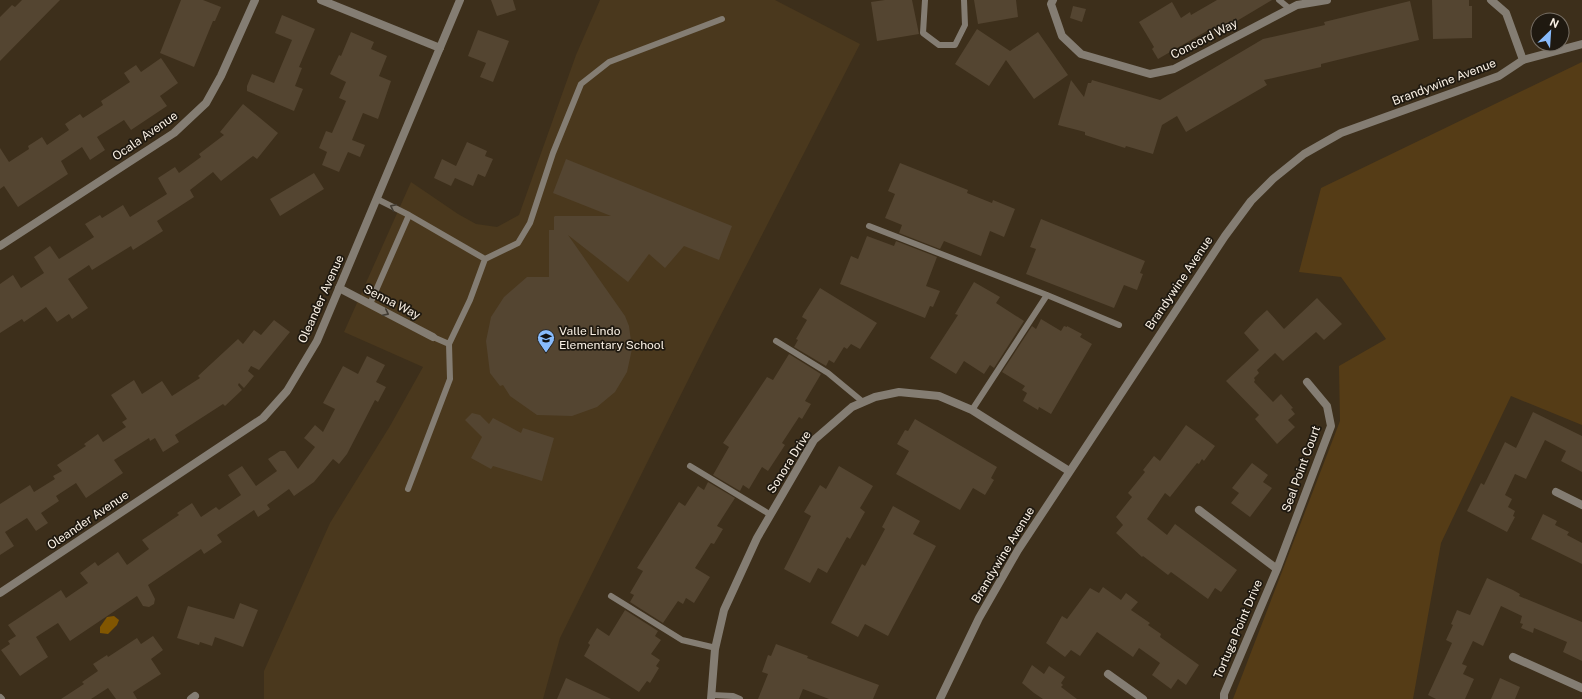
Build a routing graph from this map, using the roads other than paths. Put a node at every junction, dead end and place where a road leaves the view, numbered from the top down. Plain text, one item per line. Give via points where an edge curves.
1 (255, 0) edge
2 (321, 0) edge
3 (460, 0) edge
4 (924, 0) edge
5 (964, 0) edge
6 (1053, 0) edge
7 (1279, 0) edge
8 (1327, 0) edge
9 (1494, 1) edge
10 (1294, 5) edge
11 (722, 19) dead end
12 (1582, 44) edge
13 (440, 48) junction
14 (1523, 60) junction
15 (377, 199) junction
16 (409, 215) junction
17 (869, 226) dead end
18 (0, 246) edge
19 (485, 259) junction
20 (339, 288) junction
21 (1047, 295) junction
22 (370, 304) junction
23 (1119, 325) dead end
24 (433, 337) joint
25 (776, 341) dead end
26 (449, 344) junction
27 (1307, 382) dead end
28 (863, 402) junction
29 (972, 410) junction
30 (690, 466) dead end
31 (1069, 471) junction
32 (408, 489) dead end
33 (1556, 492) dead end
34 (1582, 505) edge
35 (1199, 510) dead end
36 (771, 515) junction
37 (1277, 569) junction
38 (0, 593) edge
39 (611, 596) dead end
40 (716, 648) junction
41 (1513, 657) dead end
42 (1108, 674) dead end
43 (1582, 688) edge
44 (711, 697) edge
45 (740, 699) edge
46 (940, 699) edge
47 (1143, 699) edge
48 (1224, 699) edge

1 - 18 street, Ocala Avenue via 206,103 174,133
2 - 13 street
3 - 13 street, Oleander Avenue
4 - 5 lane via 923,33 938,45 955,44 965,25
6 - 10 street, Concord Way via 1051,4 1062,36 1082,54 1150,74 1174,69
7 - 10 lane
8 - 10 street, Concord Way
9 - 14 street via 1506,13
11 - 19 lane via 609,62 581,84 553,153 530,224 518,243
12 - 14 street, Brandywine Avenue
13 - 15 street, Oleander Avenue
14 - 31 street, Brandywine Avenue via 1499,76 1341,133 1304,154 1273,179 1251,201 1225,236
16 -> 15 lane
15 - 20 street, Oleander Avenue
16 - 19 lane
16 - 22 lane
17 - 21 lane
19 - 26 lane via 470,300
20 - 22 street, Senna Way
20 - 38 street, Oleander Avenue via 317,341 287,391 263,418
21 - 23 lane
21 - 29 lane
22 -> 24 street, Senna Way
24 - 26 lane
25 - 28 lane via 823,370
26 - 32 lane via 450,379
27 - 37 street, Seal Point Court via 1327,406 1331,426
28 - 29 street, Sonora Drive via 899,392 939,396
28 - 36 street, Sonora Drive via 852,407 814,440
29 - 31 street, Sonora Drive
30 - 36 lane
31 - 46 street, Brandywine Avenue via 1018,550 983,611
33 - 34 street
35 - 37 street
36 - 40 street, Sonora Drive via 757,538 724,610
37 - 48 street, Tortuga Point Drive
39 - 40 lane via 682,640
40 - 44 street, Sonora Drive
41 - 43 street
42 - 47 street
44 - 45 lane via 733,696

